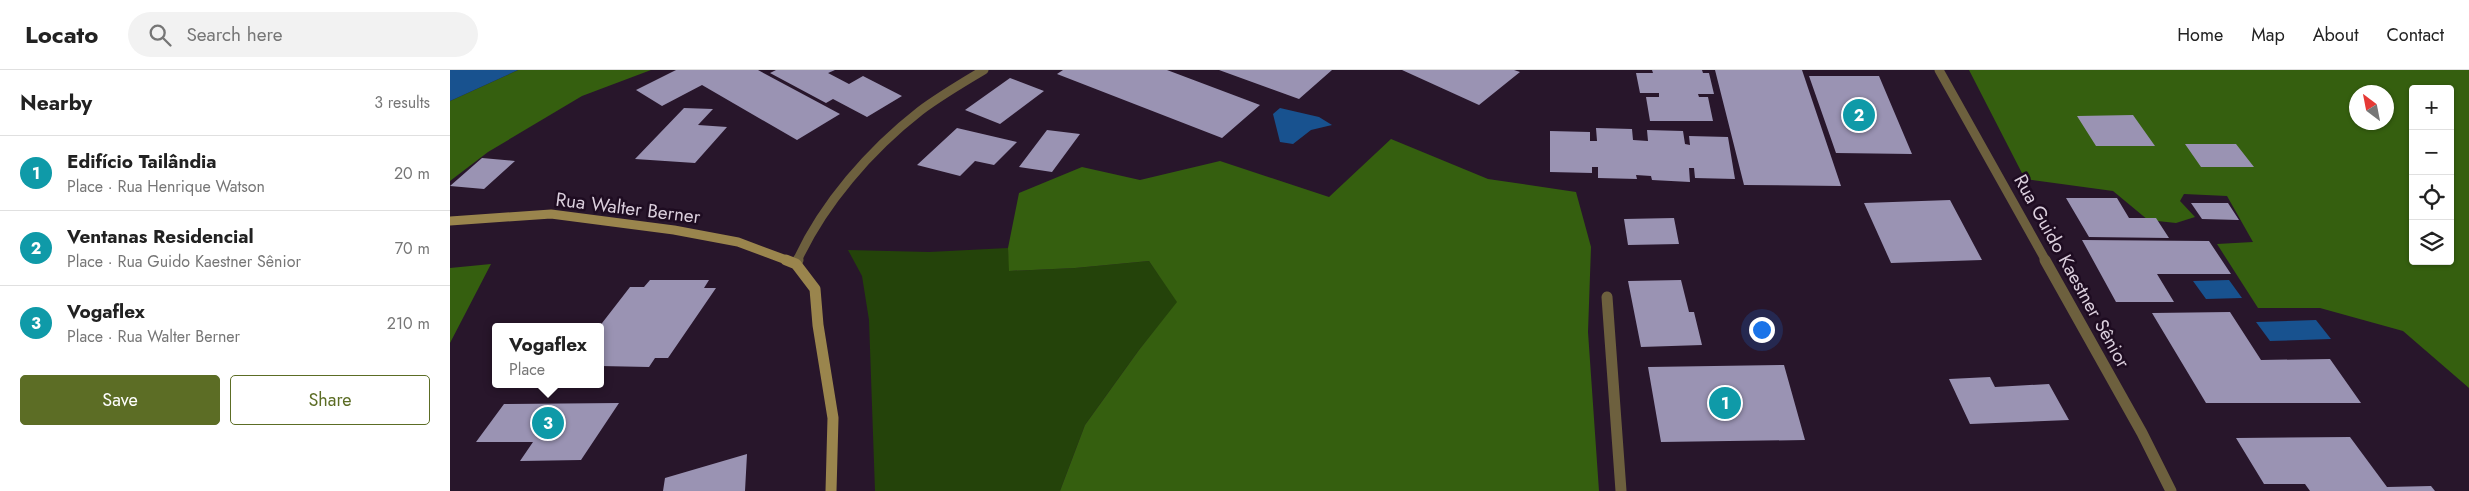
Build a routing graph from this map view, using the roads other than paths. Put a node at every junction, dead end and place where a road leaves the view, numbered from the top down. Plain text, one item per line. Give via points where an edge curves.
1 (984, 70) edge
2 (1939, 70) edge
3 (450, 221) edge
4 (796, 264) junction
5 (1607, 297) dead end
6 (831, 491) edge
7 (1621, 491) edge
8 (2171, 491) edge

1 - 4 street via 953,88 902,126 830,208
2 - 8 street, Rua Guido Kaestner Sênior via 2142,433
3 - 4 street, Rua Walter Berner via 551,214 738,242
4 - 6 street via 815,289 833,418
5 - 7 street

